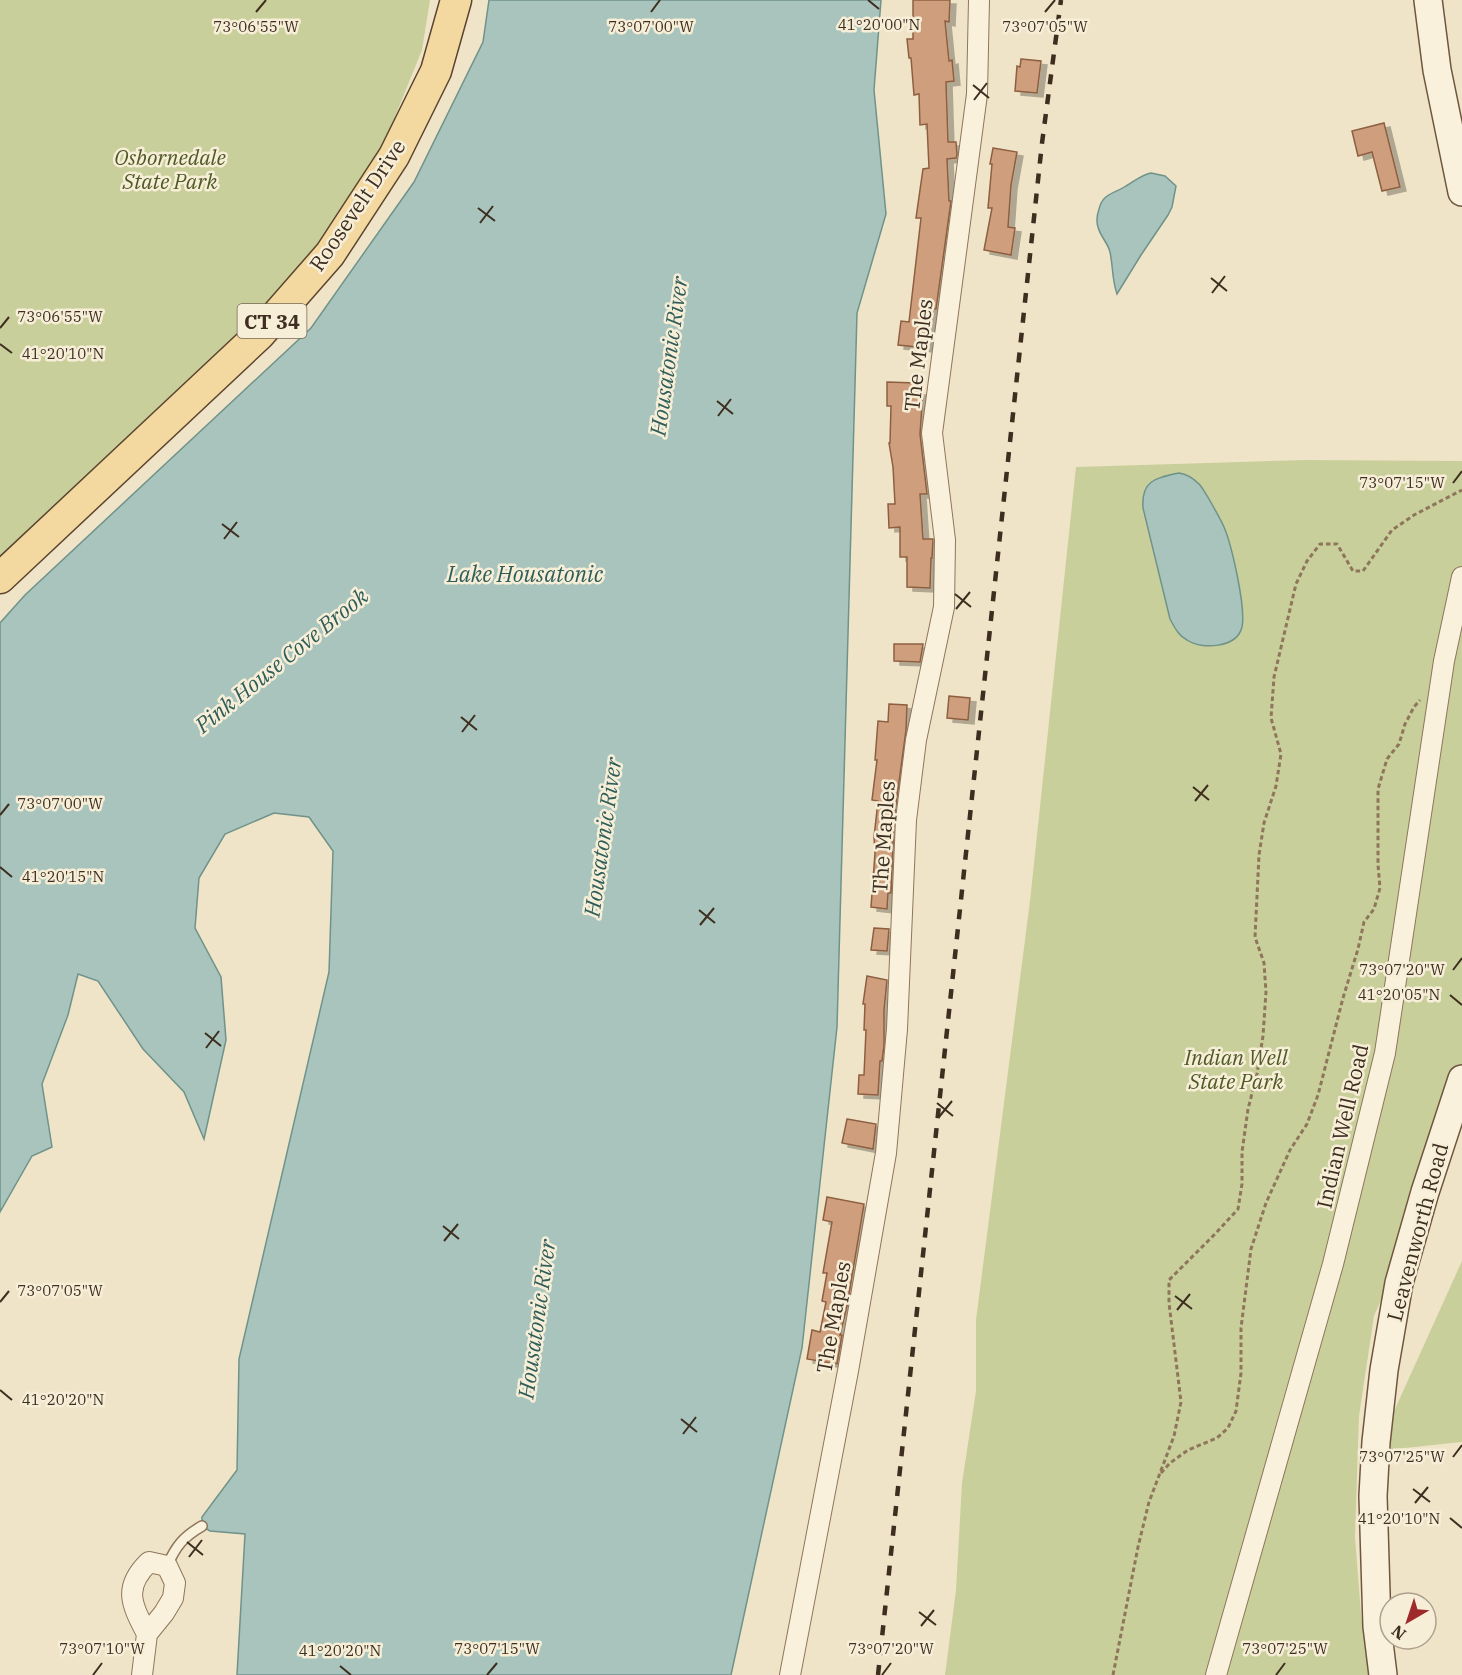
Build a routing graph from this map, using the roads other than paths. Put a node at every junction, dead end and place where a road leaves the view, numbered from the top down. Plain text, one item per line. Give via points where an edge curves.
1 (456, 0) edge
2 (979, 0) edge
3 (1428, 0) edge
4 (1462, 192) edge
5 (1462, 577) edge
6 (0, 578) edge
7 (1462, 1079) edge
8 (202, 1526) dead end
9 (167, 1566) junction
10 (147, 1634) junction
11 (142, 1675) edge
12 (790, 1675) edge
13 (1216, 1675) edge
14 (1383, 1675) edge

1 - 6 main road, Roosevelt Drive / CT 34 via 436,71 410,124 394,156 330,254 259,335
2 - 12 street, The Maples via 976,94 932,433 945,540 944,608 916,740 906,820 897,1029 886,1153
3 - 4 main road via 1437,70
5 - 13 street, Indian Well Road via 1444,661 1385,1053 1333,1264
7 - 14 main road, Leavenworth Road via 1399,1283 1384,1370 1373,1496 1377,1626
8 - 9 lane via 187,1535
9 - 10 street via 175,1583 173,1598
9 - 10 street via 149,1562 137,1573 131,1590
10 - 11 street

